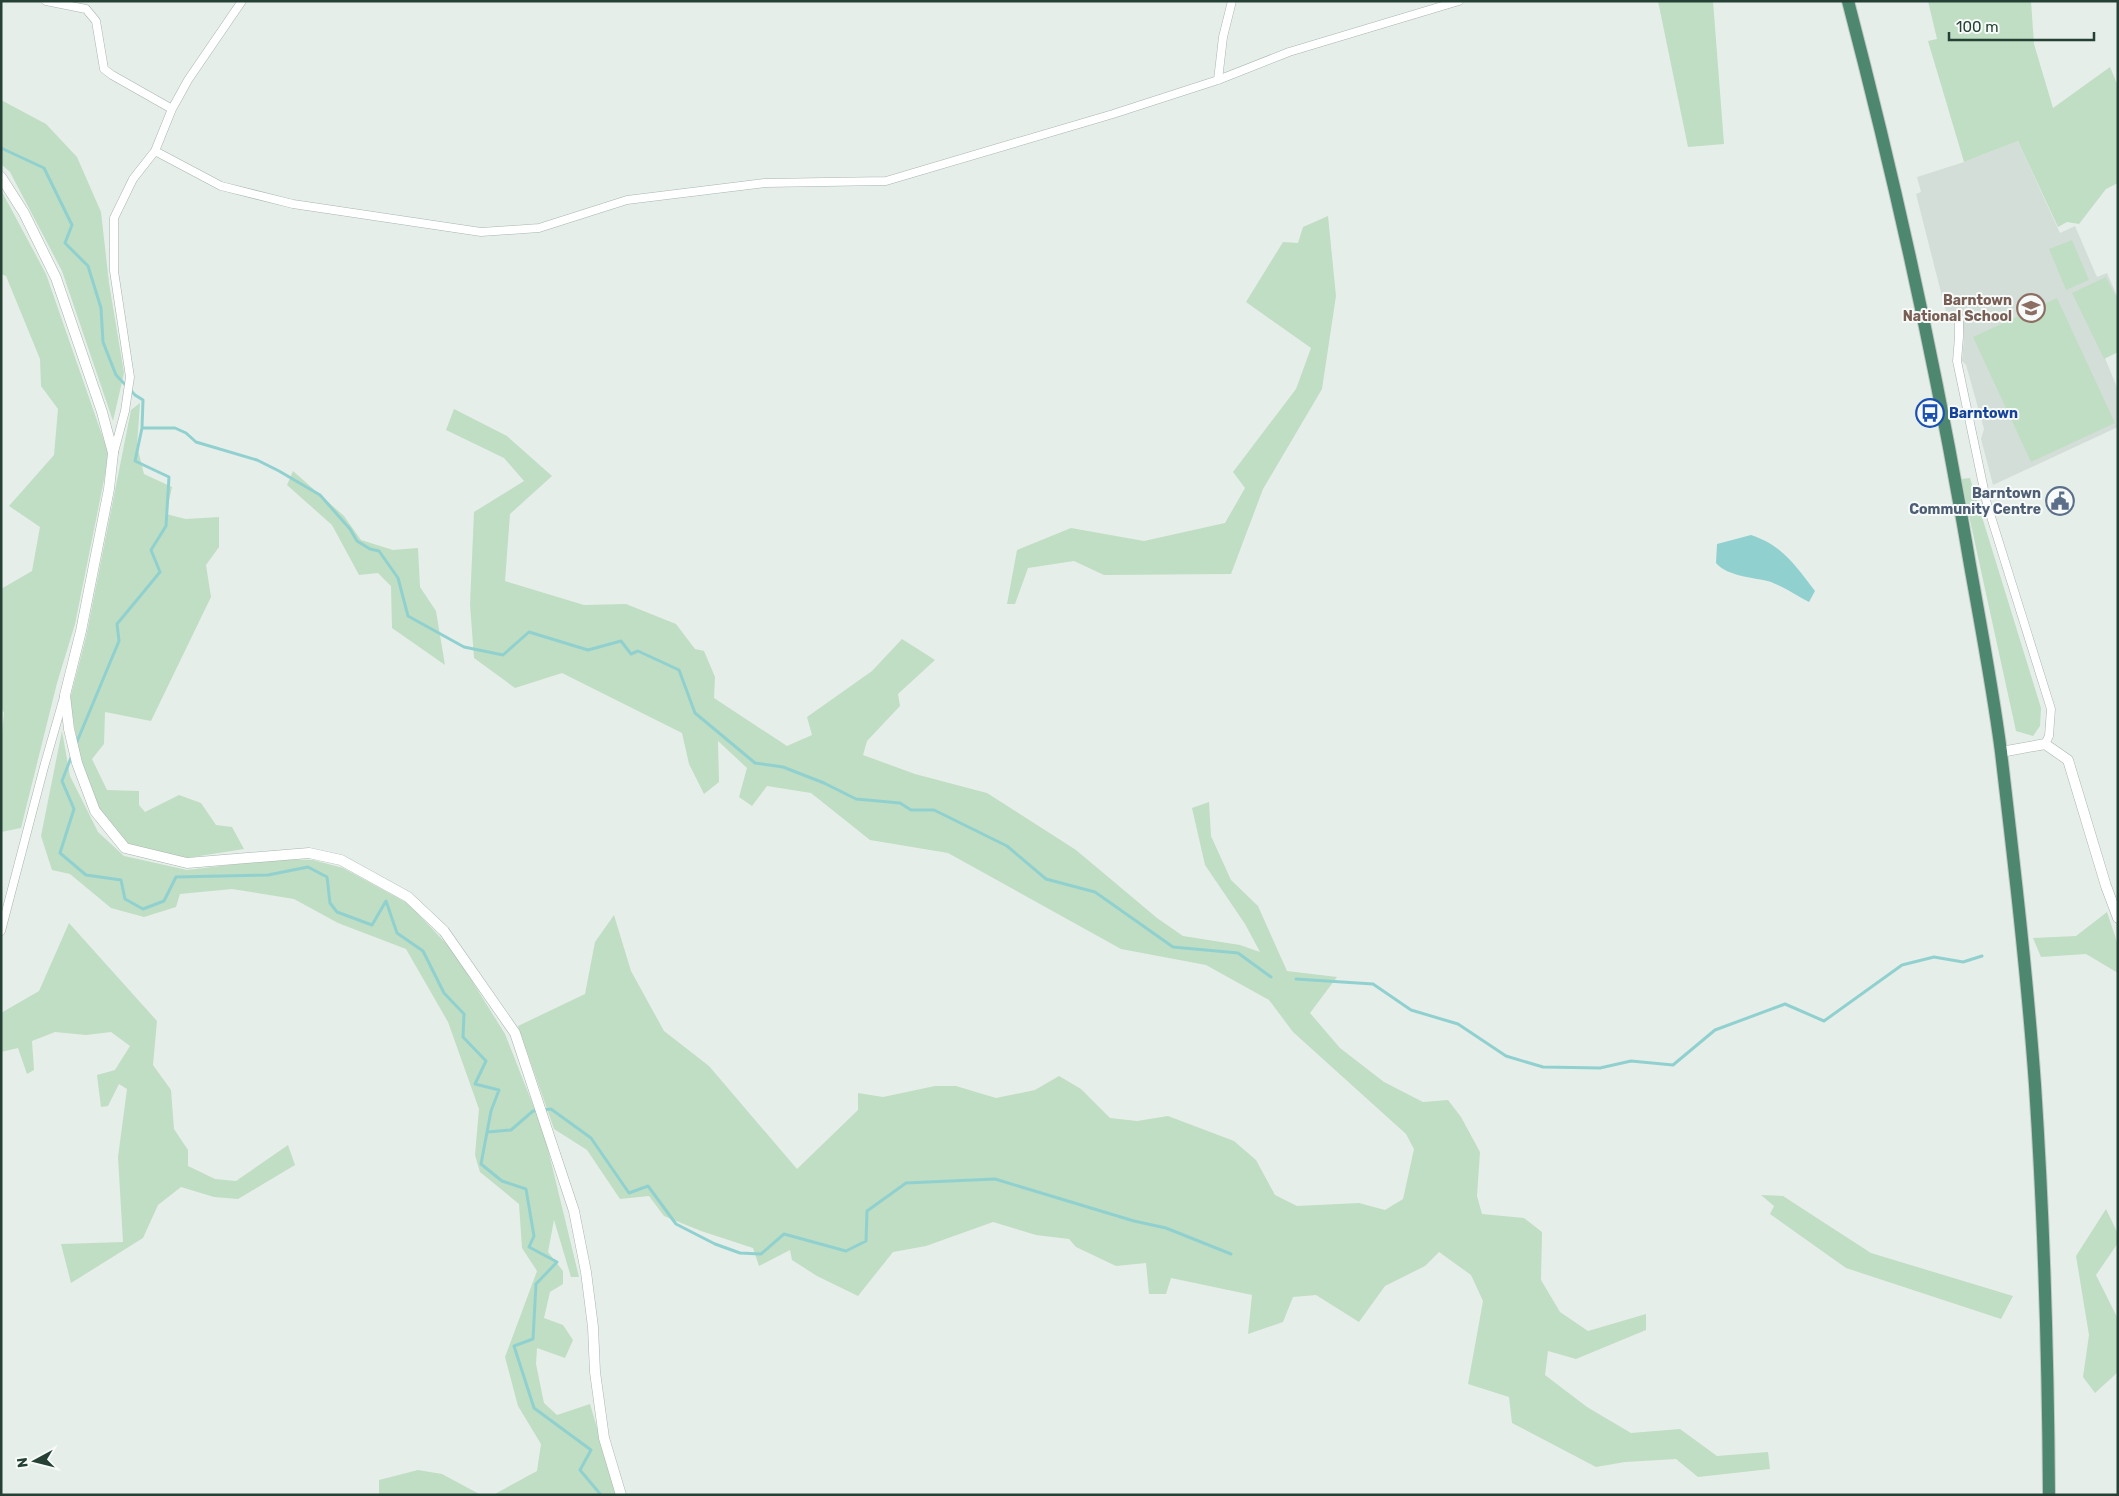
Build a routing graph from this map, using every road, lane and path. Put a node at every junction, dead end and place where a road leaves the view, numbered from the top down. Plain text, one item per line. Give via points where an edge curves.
1 (46, 1) edge
2 (242, 1) edge
3 (1232, 1) edge
4 (1460, 1) edge
5 (1848, 1) edge
6 (1218, 80) junction
7 (172, 109) junction
8 (155, 151) junction
9 (1, 177) edge
10 (1958, 318) dead end
11 (113, 453) junction
12 (65, 695) junction
13 (2046, 744) junction
14 (2001, 752) junction
15 (2118, 918) edge
16 (1, 931) edge
17 (621, 1495) edge
18 (2049, 1495) edge

1 - 7 street via 86,9 96,21 104,69
2 - 7 street
3 - 6 street via 1223,37
4 - 6 street via 1289,52
5 - 14 highway via 1886,153 1951,449
6 - 8 street via 886,181 765,183 636,199 539,228 472,231 284,202 221,186
7 - 8 street
8 - 11 street via 133,179 114,218 114,271 130,377 125,411
9 - 11 street via 24,213 56,278
10 - 13 street via 1957,361 1987,504 2051,709
11 - 12 street via 110,489
12 - 16 street
12 - 17 street via 77,763 95,811 124,848 187,862 309,853 341,860 408,897 444,931 516,1032 574,1211 591,1308 604,1438
13 - 14 street
13 - 15 street via 2068,760
14 - 18 highway via 2035,1083 2044,1272

